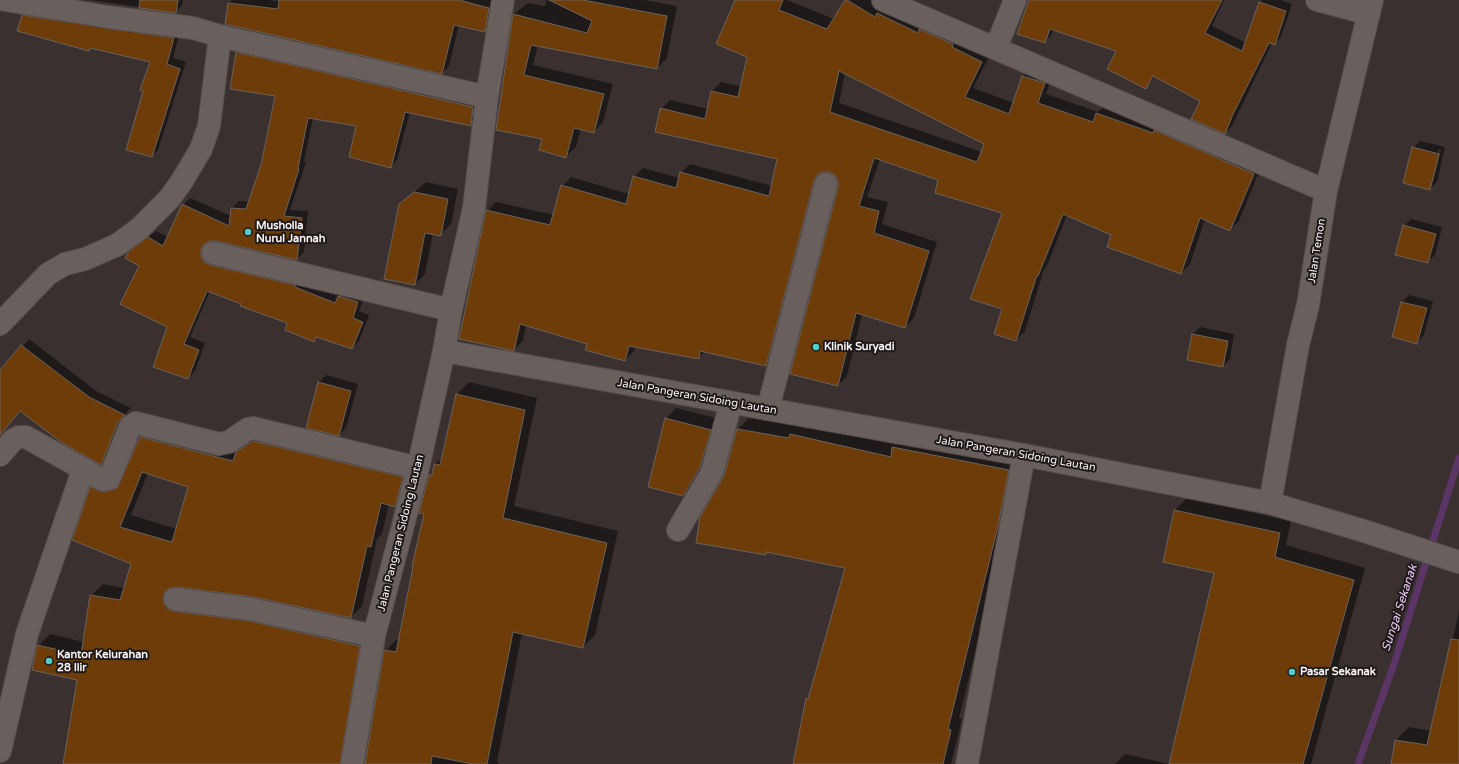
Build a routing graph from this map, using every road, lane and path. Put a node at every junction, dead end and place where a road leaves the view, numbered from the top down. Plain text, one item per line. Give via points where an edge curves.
1 (5, 0) edge
2 (503, 0) edge
3 (883, 0) edge
4 (1015, 0) edge
5 (1317, 0) edge
6 (914, 7) edge
7 (1371, 7) edge
8 (218, 35) junction
9 (996, 48) junction
10 (487, 96) junction
11 (826, 184) dead end
12 (1326, 191) junction
13 (213, 253) dead end
14 (451, 310) junction
15 (0, 324) edge
16 (444, 350) junction
17 (731, 404) junction
18 (768, 409) junction
19 (0, 455) edge
20 (1024, 456) junction
21 (418, 468) junction
22 (83, 470) junction
23 (1270, 503) junction
24 (678, 530) dead end
25 (1459, 562) edge
26 (175, 599) dead end
27 (374, 636) junction
28 (0, 751) edge
29 (352, 764) edge
30 (967, 764) edge

1 - 8 street via 193,28
2 - 10 street
3 - 6 street
4 - 9 street
5 - 7 street
6 - 9 street
7 - 12 street, Jalan Temon
8 - 10 street
8 - 15 street via 209,126 201,149 169,199 117,245 85,259 65,264 48,274
9 - 12 street
10 - 14 street via 474,208
11 - 18 street
12 - 23 street, Jalan Temon via 1308,305 1298,345
13 - 14 street
14 - 16 street
16 - 17 street, Jalan Pangeran Sidoing Lautan
16 - 21 street, Jalan Pangeran Sidoing Lautan
17 - 18 street, Jalan Pangeran Sidoing Lautan
17 - 24 street via 712,472
18 - 20 street, Jalan Pangeran Sidoing Lautan
19 - 22 street via 13,440 19,436 26,437
20 - 23 street, Jalan Pangeran Sidoing Lautan
20 - 30 street
21 - 22 street via 254,428 248,429 229,442 219,444 136,423 130,427 109,479 103,480
21 - 27 street, Jalan Pangeran Sidoing Lautan
22 - 28 street via 28,634
23 - 25 street, Jalan Pangeran Sidoing Lautan via 1364,530
26 - 27 street via 251,609
27 - 29 street, Jalan Pangeran Sidoing Lautan

